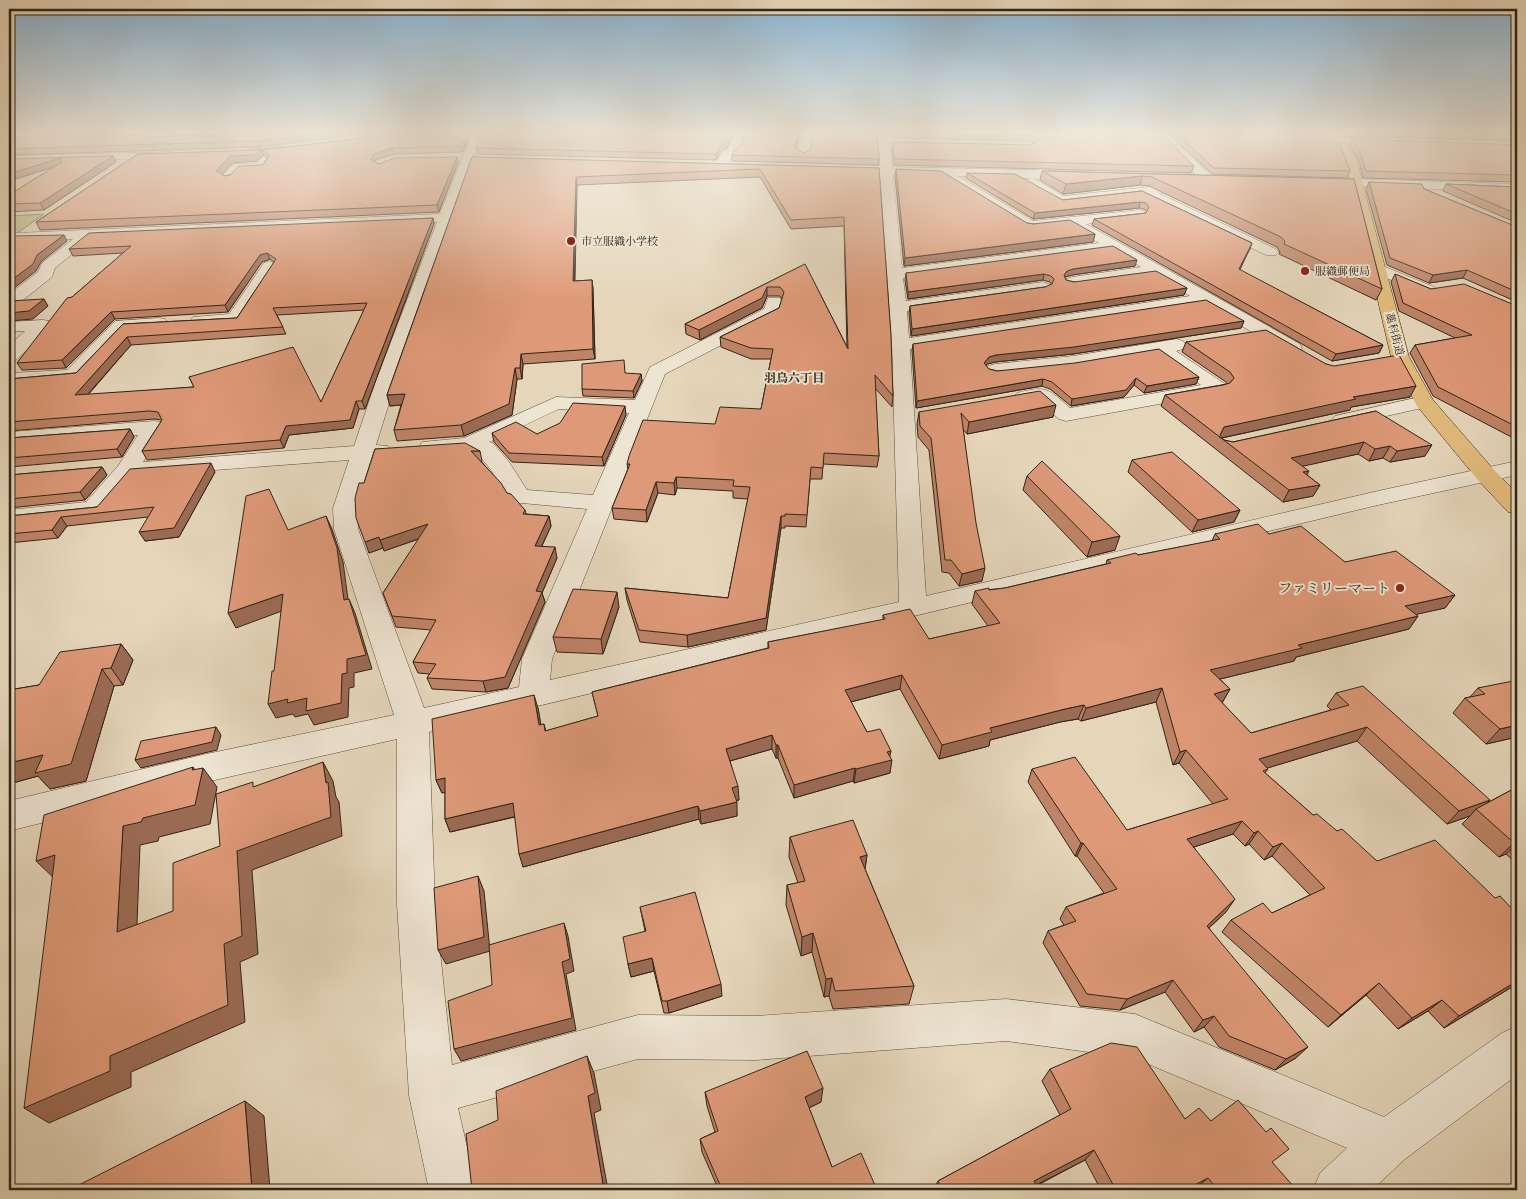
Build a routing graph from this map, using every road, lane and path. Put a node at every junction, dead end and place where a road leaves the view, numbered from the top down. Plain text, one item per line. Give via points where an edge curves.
1 (456, 189) edge
2 (887, 189) edge
3 (971, 189) edge
4 (1042, 189) edge
5 (1163, 189) edge
6 (1358, 189) edge
7 (1421, 189) edge
8 (1143, 191) junction
9 (1444, 198) edge
10 (1139, 214) edge
11 (446, 218) junction
12 (41, 220) edge
13 (1071, 221) junction
14 (89, 233) junction
15 (13, 240) edge
16 (1112, 246) junction
17 (1270, 252) dead end
18 (269, 266) edge
19 (1378, 269) junction
20 (1155, 270) junction
21 (894, 274) junction
22 (1072, 282) edge
23 (1043, 287) edge
24 (1444, 288) edge
25 (1205, 299) junction
26 (12, 300) edge
27 (774, 302) dead end
28 (897, 307) junction
29 (9, 328) edge
30 (1264, 332) junction
31 (1235, 336) edge
32 (1198, 342) edge
33 (901, 345) junction
34 (1160, 348) junction
35 (1304, 355) edge
36 (9, 356) edge
37 (995, 370) edge
38 (9, 379) edge
39 (1002, 401) edge
40 (1424, 402) junction
41 (642, 407) junction
42 (1321, 424) edge
43 (9, 438) edge
44 (468, 444) junction
45 (363, 452) junction
46 (128, 467) junction
47 (102, 468) edge
48 (1517, 468) edge
49 (1486, 475) junction
50 (602, 503) junction
51 (1517, 507) edge
52 (9, 517) edge
53 (913, 608) junction
54 (534, 695) junction
55 (413, 723) junction
56 (9, 816) edge
57 (1517, 1048) edge
58 (432, 1095) junction
59 (1388, 1142) junction
60 (453, 1190) edge
61 (1337, 1190) edge

1 - 11 street
2 - 21 street
3 - 13 street via 1031,226
4 - 8 street via 1061,200
5 - 8 street
6 - 19 highway, 藁科街道
7 - 9 street
8 - 17 street
10 - 13 street
11 - 14 street
11 - 45 street
12 - 15 street
13 - 16 street
14 - 15 street
14 - 26 street via 47,266 46,274
16 - 20 street
16 - 21 street
18 - 38 street via 234,319 121,325 73,374
19 - 24 street via 1426,290
19 - 40 highway, 藁科街道 via 1391,358
20 - 22 street
20 - 25 street
21 - 28 street
23 - 28 street
25 - 30 street
25 - 33 street
27 - 41 street via 772,312 657,370
28 - 33 street
29 - 36 street via 43,326
30 - 31 street
30 - 35 street
32 - 34 street
33 - 53 street via 914,416
34 - 37 street
34 - 39 street via 1218,388 1066,415 1042,394
40 - 42 street
40 - 49 highway, 藁科街道
41 - 44 street via 556,403
41 - 50 street
43 - 46 street via 154,427
44 - 45 street
44 - 50 street via 485,448 520,497
45 - 46 street
45 - 55 street via 345,508 346,529
46 - 47 street
46 - 52 street via 93,509
48 - 49 street
49 - 51 highway, 藁科街道
49 - 53 street
50 - 54 street via 537,659
53 - 54 street
54 - 55 street
55 - 56 street via 206,768
55 - 58 street via 416,904
57 - 59 street
58 - 59 street via 468,1082 638,1037 756,1038 1006,1020 1135,1036
58 - 60 street
59 - 61 street

